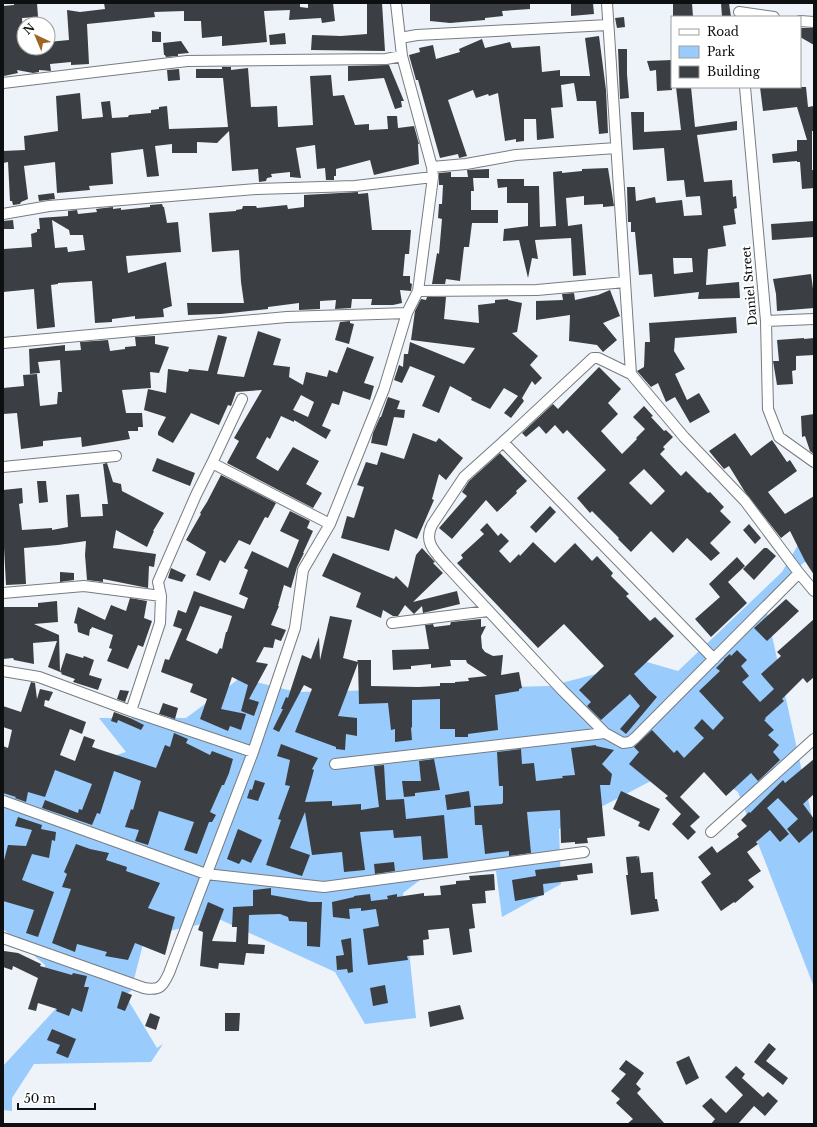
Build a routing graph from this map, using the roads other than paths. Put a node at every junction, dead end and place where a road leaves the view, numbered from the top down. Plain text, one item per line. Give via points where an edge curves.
1 (396, 3) edge
2 (607, 3) edge
3 (739, 11) edge
4 (768, 16) edge
5 (801, 21) edge
6 (814, 22) edge
7 (608, 25) junction
8 (400, 38) junction
9 (402, 56) junction
10 (3, 82) edge
11 (745, 88) edge
12 (616, 148) junction
13 (432, 172) junction
14 (3, 214) edge
15 (625, 282) junction
16 (418, 291) junction
17 (407, 313) junction
18 (814, 319) edge
19 (766, 321) junction
20 (3, 342) edge
21 (631, 374) junction
22 (242, 398) dead end
23 (503, 442) junction
24 (116, 456) dead end
25 (814, 462) edge
26 (212, 463) junction
27 (3, 467) edge
28 (330, 524) junction
29 (799, 573) junction
30 (814, 591) edge
31 (3, 593) edge
32 (161, 596) junction
33 (488, 611) junction
34 (392, 623) dead end
35 (714, 659) junction
36 (3, 672) edge
37 (132, 711) junction
38 (605, 733) junction
39 (814, 739) edge
40 (254, 752) junction
41 (335, 764) dead end
42 (3, 801) edge
43 (711, 832) dead end
44 (584, 852) dead end
45 (206, 874) junction
46 (3, 938) edge

1 - 8 street
2 - 7 street
3 - 4 street
5 - 6 street
7 - 8 street
7 - 12 street
8 - 9 street
9 - 10 street via 187,61
9 - 13 street
11 - 19 street, Daniel Street
12 - 13 street via 516,155
12 - 15 street
13 - 14 street via 355,186 257,189 49,206
13 - 16 street
15 - 16 street via 537,290
15 - 21 street
16 - 17 street
17 - 20 street via 287,317
17 - 28 street via 384,389
18 - 19 street
19 - 25 street, Daniel Street via 768,409 779,437
21 - 23 street via 593,358
21 - 29 street via 684,437 745,501
22 - 26 street
23 - 33 street via 464,477 428,532 436,553
23 - 35 street
24 - 27 street
26 - 28 street
26 - 32 street via 158,582
28 - 40 street via 304,570 295,628
29 - 30 street
29 - 35 street
31 - 32 street via 84,586
32 - 37 street via 160,623
33 - 34 street
33 - 38 street
35 - 38 street via 630,742 623,743
36 - 37 street via 39,677
37 - 40 street
38 - 41 street
39 - 43 street
40 - 45 street
42 - 45 street
44 - 45 street via 324,887
45 - 46 street via 169,973 163,985 153,990

